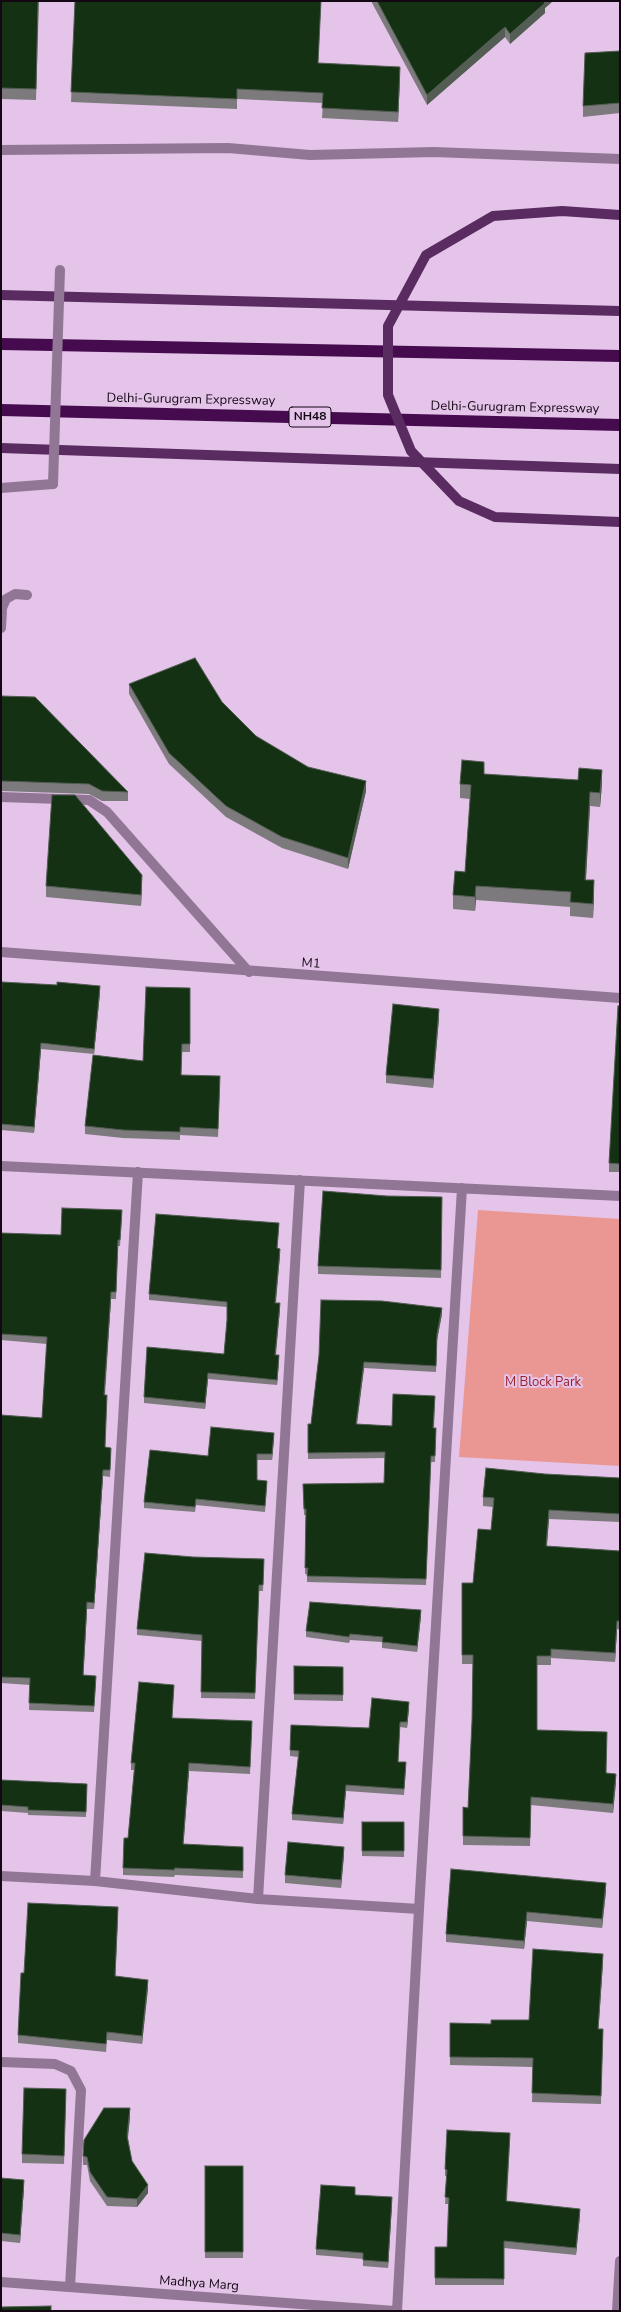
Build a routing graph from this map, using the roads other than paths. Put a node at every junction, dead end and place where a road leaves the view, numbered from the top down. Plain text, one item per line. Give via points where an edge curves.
1 (1, 150) edge
2 (620, 159) edge
3 (620, 215) edge
4 (60, 270) dead end
5 (1, 295) edge
6 (620, 311) edge
7 (1, 344) edge
8 (620, 356) edge
9 (1, 410) edge
10 (620, 424) edge
11 (1, 448) edge
12 (620, 470) edge
13 (1, 488) edge
14 (620, 522) edge
15 (27, 594) dead end
16 (1, 628) edge
17 (1, 797) edge
18 (1, 952) edge
19 (249, 972) junction
20 (620, 998) edge
21 (1, 1166) edge
22 (138, 1172) junction
23 (300, 1180) junction
24 (462, 1188) junction
25 (620, 1196) edge
26 (1, 1876) edge
27 (95, 1881) junction
28 (258, 1899) junction
29 (419, 1909) junction
30 (1, 2062) edge
31 (620, 2261) edge
32 (1, 2282) edge
33 (70, 2287) junction
34 (396, 2311) edge
35 (617, 2311) edge

1 - 2 street via 228,148 310,155 434,152
3 - 14 main road, bridge via 562,211 493,216 426,254 388,326 388,395 411,451 459,501 495,516
4 - 13 street, bridge via 53,484
5 - 6 main road
7 - 8 highway
9 - 10 highway, Delhi-Gurugram Expressway / NH48
11 - 12 main road
15 - 16 street via 15,594 6,599 2,608
17 - 19 street via 89,800 107,812
18 - 19 street, M1
19 - 20 street, M1
21 - 22 street
22 - 23 street
22 - 27 street
23 - 24 street
23 - 28 street
24 - 25 street
24 - 29 street
26 - 27 street
27 - 28 street
28 - 29 street
29 - 34 street
30 - 33 street via 55,2064 71,2071 81,2090
31 - 35 street
32 - 33 street, Madhya Marg
33 - 34 street, Madhya Marg

